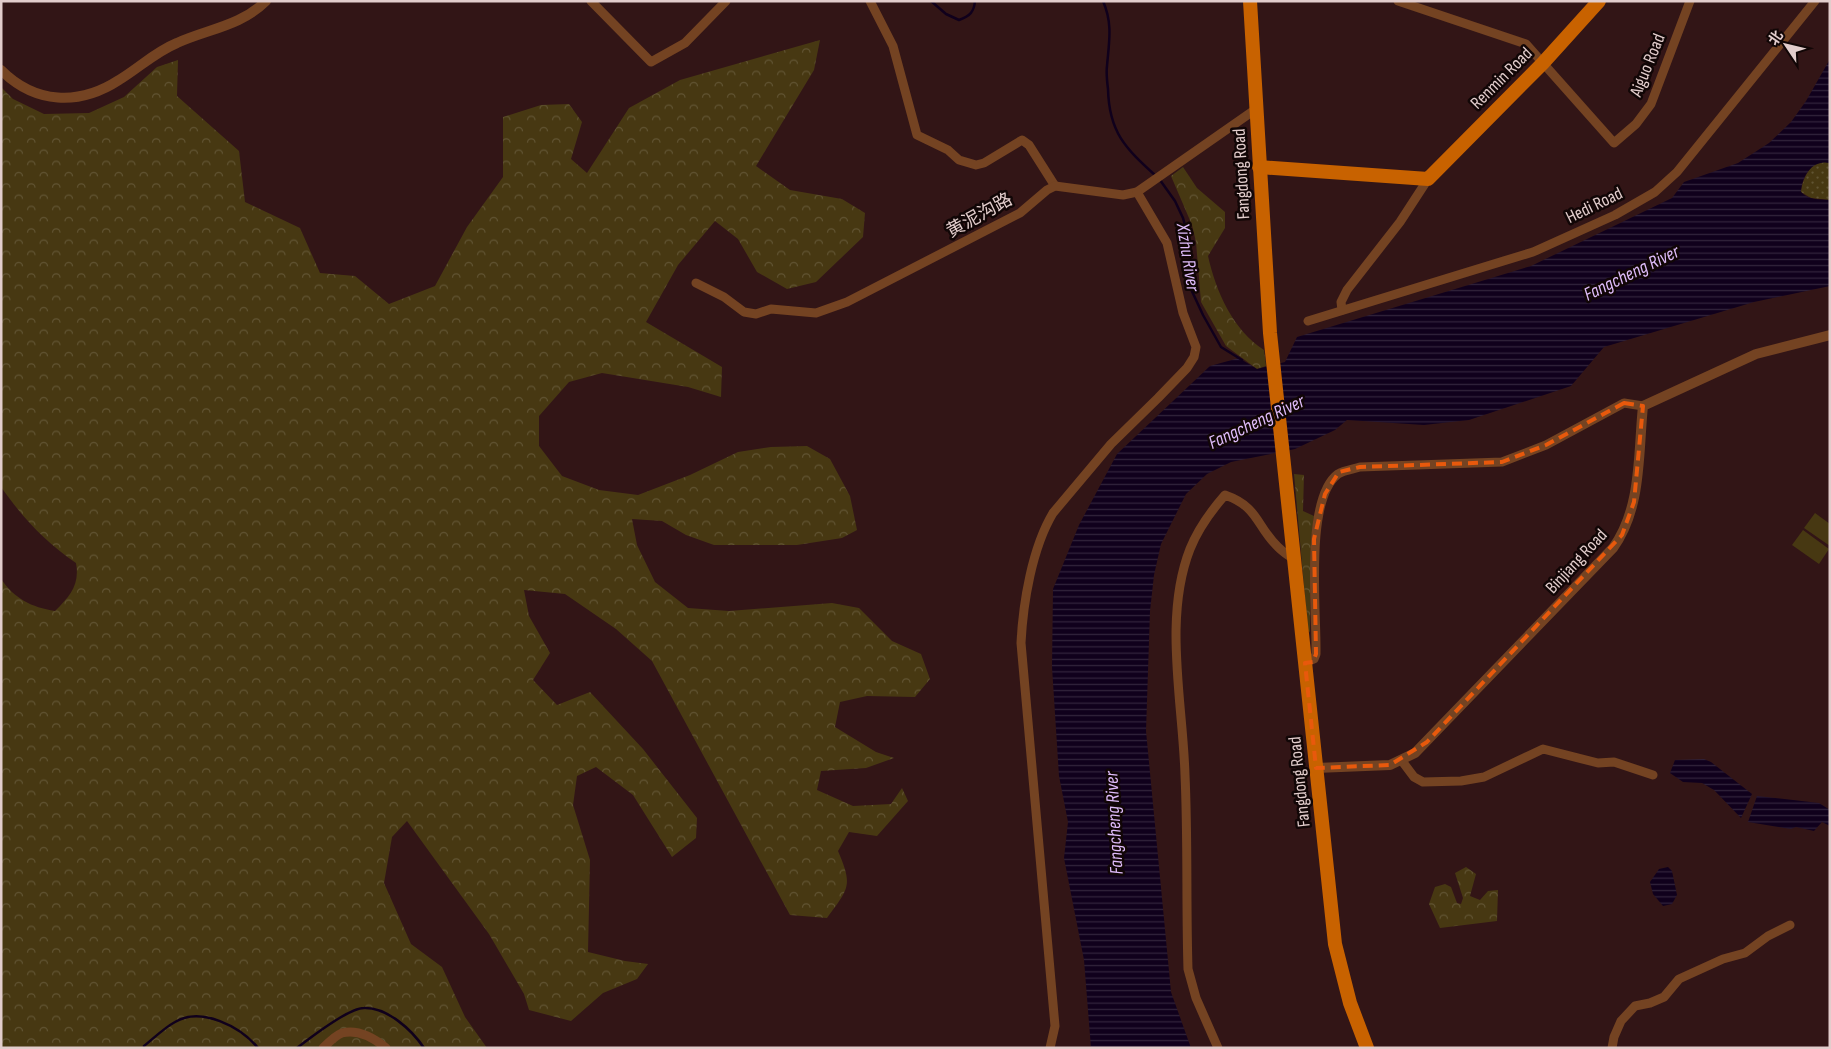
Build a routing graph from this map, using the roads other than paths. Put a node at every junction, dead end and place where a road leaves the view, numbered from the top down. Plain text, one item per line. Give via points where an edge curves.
1 (266, 1) edge
2 (591, 1) edge
3 (726, 1) edge
4 (870, 1) edge
5 (1250, 1) edge
6 (1398, 1) edge
7 (1599, 1) edge
8 (1690, 1) edge
9 (1815, 1) edge
10 (1543, 63) junction
11 (1, 70) edge
12 (1256, 109) junction
13 (1259, 167) junction
14 (1428, 179) junction
15 (1055, 186) junction
16 (1137, 192) junction
17 (696, 282) dead end
18 (1342, 310) junction
19 (1308, 321) dead end
20 (1830, 335) edge
21 (1643, 406) junction
22 (1294, 559) junction
23 (1305, 663) junction
24 (1402, 761) junction
25 (1316, 768) junction
26 (1653, 775) dead end
27 (1790, 925) dead end
28 (323, 1048) edge
29 (386, 1048) edge
30 (1050, 1048) edge
31 (1218, 1048) edge
32 (1366, 1048) edge
33 (1612, 1048) edge

1 - 11 street via 241,20 175,43 121,79 87,96 54,98 30,92 15,84
2 - 3 street via 651,62 685,43
4 - 15 street via 893,46 917,135 948,150 959,160 976,165 1022,140
5 - 12 main road, Fangdong Road
6 - 10 street via 1526,44
7 - 10 main road, Renmin Road
8 - 10 street, Aiguo Road via 1651,104 1636,124 1614,143
9 - 18 street, Hedi Road via 1677,172 1655,192 1615,215 1533,252
10 - 14 main road, Renmin Road
12 - 13 main road, Fangdong Road
12 - 16 street
13 - 14 main road
13 - 22 main road, Fangdong Road via 1271,345
14 - 18 street, Renmin Road via 1400,222 1347,290 1341,302
15 - 16 street via 1123,195
15 - 17 street, 黄泥沟路 via 1020,213 847,302 816,313 772,309 756,314 744,312
16 - 30 street via 1167,243 1183,314 1196,347 1187,368 1127,426 1053,514 1046,526 1026,594 1020,644 1056,1026
18 - 19 street, Hedi Road
20 - 21 street via 1756,354
21 - 23 street via 1624,403 1546,445 1502,462 1360,467 1339,472 1330,482 1314,539 1316,654 1314,659
21 - 24 street, Binjiang Road via 1634,502 1622,535 1427,742
22 - 23 main road, Fangdong Road
22 - 31 street via 1277,547 1244,503 1225,495 1206,520 1190,551 1178,598 1176,625 1185,776 1188,969 1196,998
23 - 25 main road, Fangdong Road
24 - 25 street, Binjiang Road via 1380,767
24 - 26 street via 1422,782 1484,777 1543,749 1598,763 1614,762
25 - 32 main road, Fangdong Road via 1335,944
27 - 33 street via 1745,953 1679,979 1664,997 1634,1006 1621,1021
28 - 29 street via 341,1033 357,1033 374,1038

